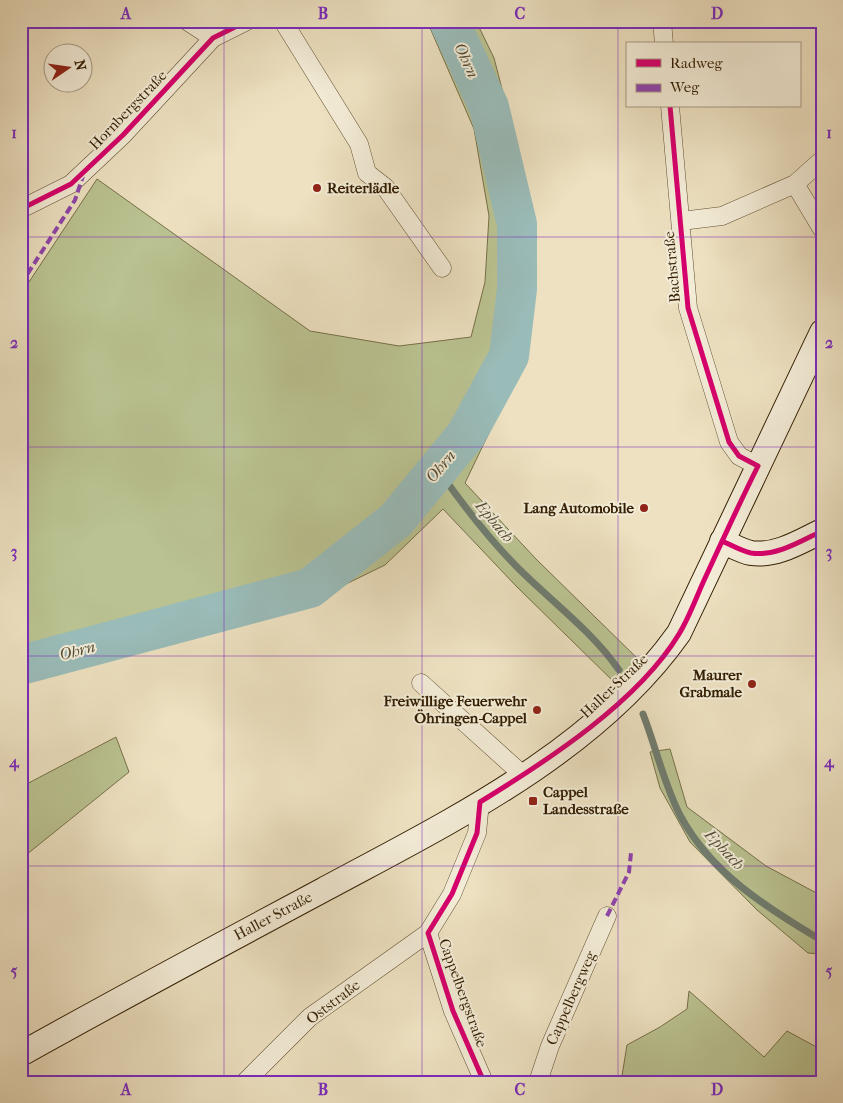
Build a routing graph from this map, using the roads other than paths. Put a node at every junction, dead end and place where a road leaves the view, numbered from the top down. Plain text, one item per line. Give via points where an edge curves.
1 (187, 21) edge
2 (246, 21) edge
3 (283, 21) edge
4 (662, 21) edge
5 (213, 38) junction
6 (664, 42) edge
7 (670, 108) edge
8 (822, 160) edge
9 (795, 184) junction
10 (21, 209) edge
11 (681, 221) junction
12 (822, 229) edge
13 (442, 268) dead end
14 (822, 332) edge
15 (758, 466) junction
16 (822, 531) edge
17 (722, 541) junction
18 (421, 682) dead end
19 (524, 776) junction
20 (480, 802) junction
21 (607, 916) dead end
22 (428, 933) junction
23 (21, 1054) edge
24 (245, 1082) edge
25 (484, 1082) edge
26 (538, 1082) edge

1 - 5 street
2 - 5 street, Hornbergstraße
3 - 13 street via 359,144 367,174 385,187
4 - 6 street
5 - 10 street, Hornbergstraße via 123,135 71,184
7 - 11 street, Bachstraße
8 - 9 street
9 - 11 street via 722,216
9 - 12 street
11 - 15 street, Bachstraße via 688,308 724,428 739,456
14 - 15 main road, Haller Straße
15 - 17 main road, Haller Straße
16 - 17 main road via 783,549 768,552 751,553
17 - 19 main road, Haller Straße via 680,634 660,661 630,693
18 - 19 street
19 - 20 main road, Haller Straße
20 - 22 street, Cappelbergstraße via 478,833 452,894
20 - 23 main road, Haller Straße
21 - 26 street, Cappelbergweg via 550,1046
22 - 24 street, Oststraße via 310,1017
22 - 25 street, Cappelbergstraße via 453,1011

